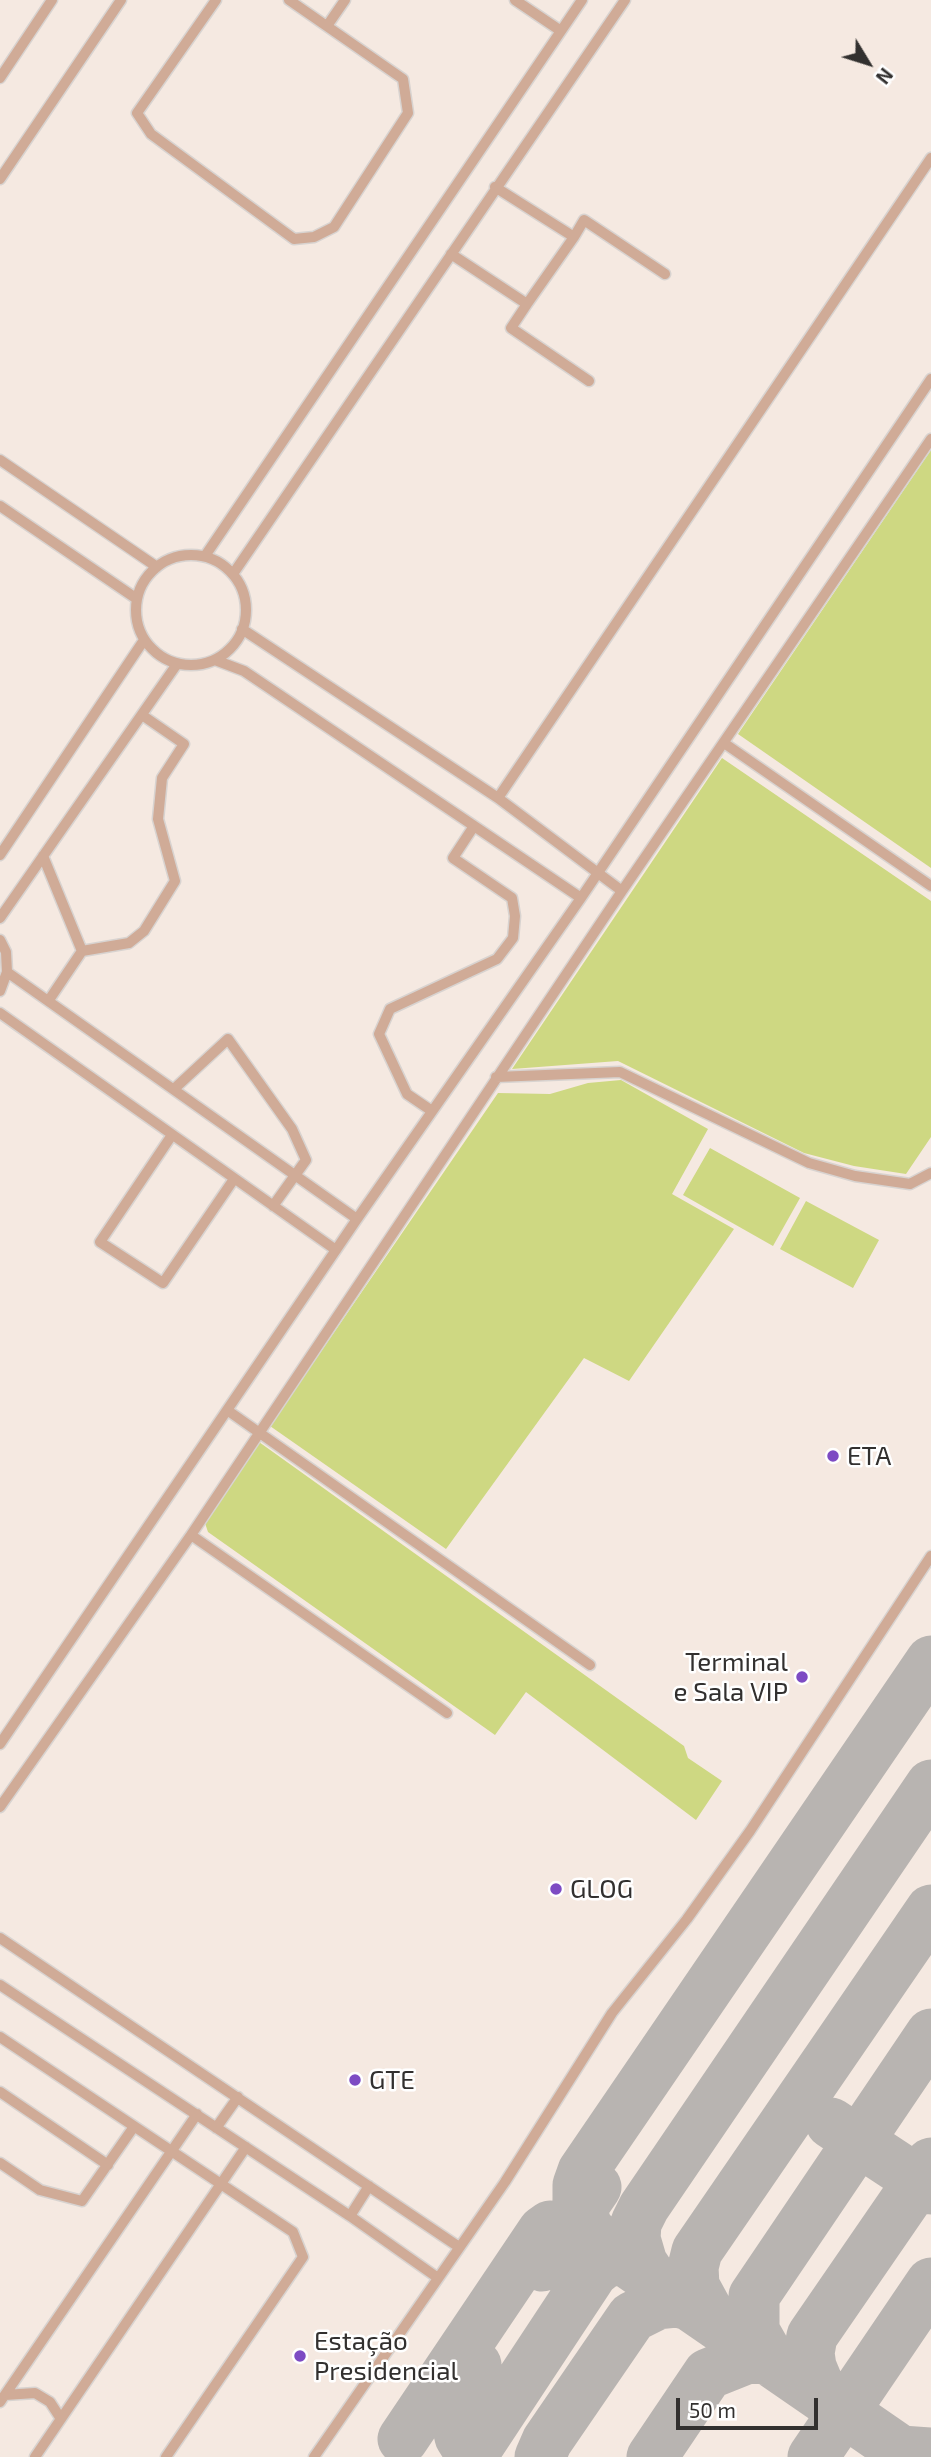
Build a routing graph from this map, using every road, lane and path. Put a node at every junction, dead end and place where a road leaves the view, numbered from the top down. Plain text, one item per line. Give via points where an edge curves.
1 (52, 0) edge
2 (121, 0) edge
3 (216, 0) edge
4 (289, 0) edge
5 (345, 0) edge
6 (515, 0) edge
7 (582, 0) edge
8 (625, 0) edge
9 (327, 26) junction
10 (561, 31) junction
11 (0, 78) edge
12 (931, 158) edge
13 (0, 179) edge
14 (495, 187) junction
15 (574, 237) junction
16 (451, 254) junction
17 (665, 274) dead end
18 (527, 304) junction
19 (931, 379) edge
20 (589, 381) dead end
21 (931, 439) edge
22 (0, 460) edge
23 (0, 506) edge
24 (205, 556) junction
25 (157, 567) junction
26 (233, 574) junction
27 (137, 599) junction
28 (242, 629) junction
29 (144, 640) junction
30 (215, 660) junction
31 (177, 664) junction
32 (142, 715) junction
33 (724, 743) junction
34 (498, 798) junction
35 (474, 826) junction
36 (0, 855) edge
37 (43, 856) junction
38 (597, 869) junction
39 (931, 886) edge
40 (622, 891) junction
41 (581, 898) junction
42 (0, 918) edge
43 (0, 940) edge
44 (82, 951) junction
45 (7, 972) junction
46 (0, 991) edge
47 (49, 1000) junction
48 (0, 1013) edge
49 (496, 1077) junction
50 (174, 1089) junction
51 (432, 1111) junction
52 (172, 1135) junction
53 (931, 1173) edge
54 (295, 1175) junction
55 (234, 1179) junction
56 (273, 1206) junction
57 (357, 1219) junction
58 (336, 1251) junction
59 (227, 1410) junction
60 (259, 1432) junction
61 (191, 1535) junction
62 (931, 1556) edge
63 (590, 1665) dead end
64 (447, 1713) dead end
65 (0, 1744) edge
66 (0, 1807) edge
67 (0, 1938) edge
68 (0, 1984) edge
69 (0, 2037) edge
70 (0, 2092) edge
71 (238, 2097) junction
72 (197, 2115) junction
73 (134, 2128) junction
74 (216, 2128) junction
75 (246, 2147) junction
76 (171, 2153) junction
77 (0, 2163) edge
78 (108, 2165) junction
79 (219, 2186) junction
80 (369, 2186) junction
81 (350, 2216) junction
82 (459, 2246) junction
83 (438, 2278) junction
84 (3, 2399) edge
85 (61, 2419) junction
86 (35, 2457) edge
87 (166, 2457) edge
88 (314, 2457) edge

1 - 11 lane
2 - 13 lane
3 - 9 lane via 137,113 151,134 294,239 314,237 334,227 408,113 403,79
4 - 9 lane
5 - 9 lane
6 - 10 lane
7 - 10 lane
8 - 14 lane
10 - 24 lane
12 - 34 lane
14 - 15 lane
14 - 16 lane
15 - 17 lane via 584,220
15 - 18 lane
16 - 18 lane
16 - 26 lane
18 - 20 lane via 511,328
19 - 38 lane
21 - 33 lane
22 - 25 lane
23 - 27 lane
24 - 25 lane via 186,555
24 - 26 lane
25 - 27 lane
26 - 28 lane via 245,597 247,616
27 - 29 lane via 136,618
28 - 30 lane via 229,651
28 - 34 lane
29 - 31 lane via 157,654
29 - 36 lane
30 - 31 lane
30 - 35 lane via 244,671
31 - 32 lane
32 - 37 lane
32 - 44 lane via 184,744 162,778 158,818 175,881 144,931 129,943
33 - 39 lane
33 - 40 lane
34 - 38 lane
35 - 41 lane
35 - 51 lane via 453,858 512,898 513,938 497,959 390,1009 379,1034 407,1094
37 - 42 lane
37 - 44 lane
38 - 40 lane
38 - 41 lane
40 - 49 lane
41 - 51 lane
43 - 45 lane
44 - 47 lane
45 - 46 lane
45 - 47 lane
47 - 50 lane
48 - 52 lane
49 - 53 lane via 620,1072 809,1163 910,1184
49 - 60 lane
50 - 54 lane
50 - 54 lane via 229,1039 292,1129 306,1160
51 - 57 lane
52 - 55 lane
52 - 55 lane via 100,1242 163,1283
54 - 56 lane
54 - 57 lane
55 - 56 lane
56 - 58 lane
57 - 58 lane
58 - 59 lane
59 - 60 lane
59 - 65 lane
60 - 61 lane
60 - 63 lane
61 - 64 lane
61 - 66 lane
62 - 82 lane via 750,1831 612,2013
67 - 71 lane
68 - 72 lane
69 - 73 lane
70 - 78 lane
71 - 74 lane
71 - 80 lane
72 - 74 lane
72 - 76 lane
73 - 76 lane
73 - 78 lane
74 - 75 lane
75 - 79 lane
75 - 81 lane
76 - 79 lane
76 - 84 lane
77 - 78 lane via 40,2190 82,2202
79 - 85 lane
79 - 87 lane via 293,2232 303,2256
80 - 81 lane
80 - 82 lane
81 - 83 lane
82 - 83 lane
83 - 88 lane
84 - 85 lane via 35,2393 50,2402
85 - 86 lane

